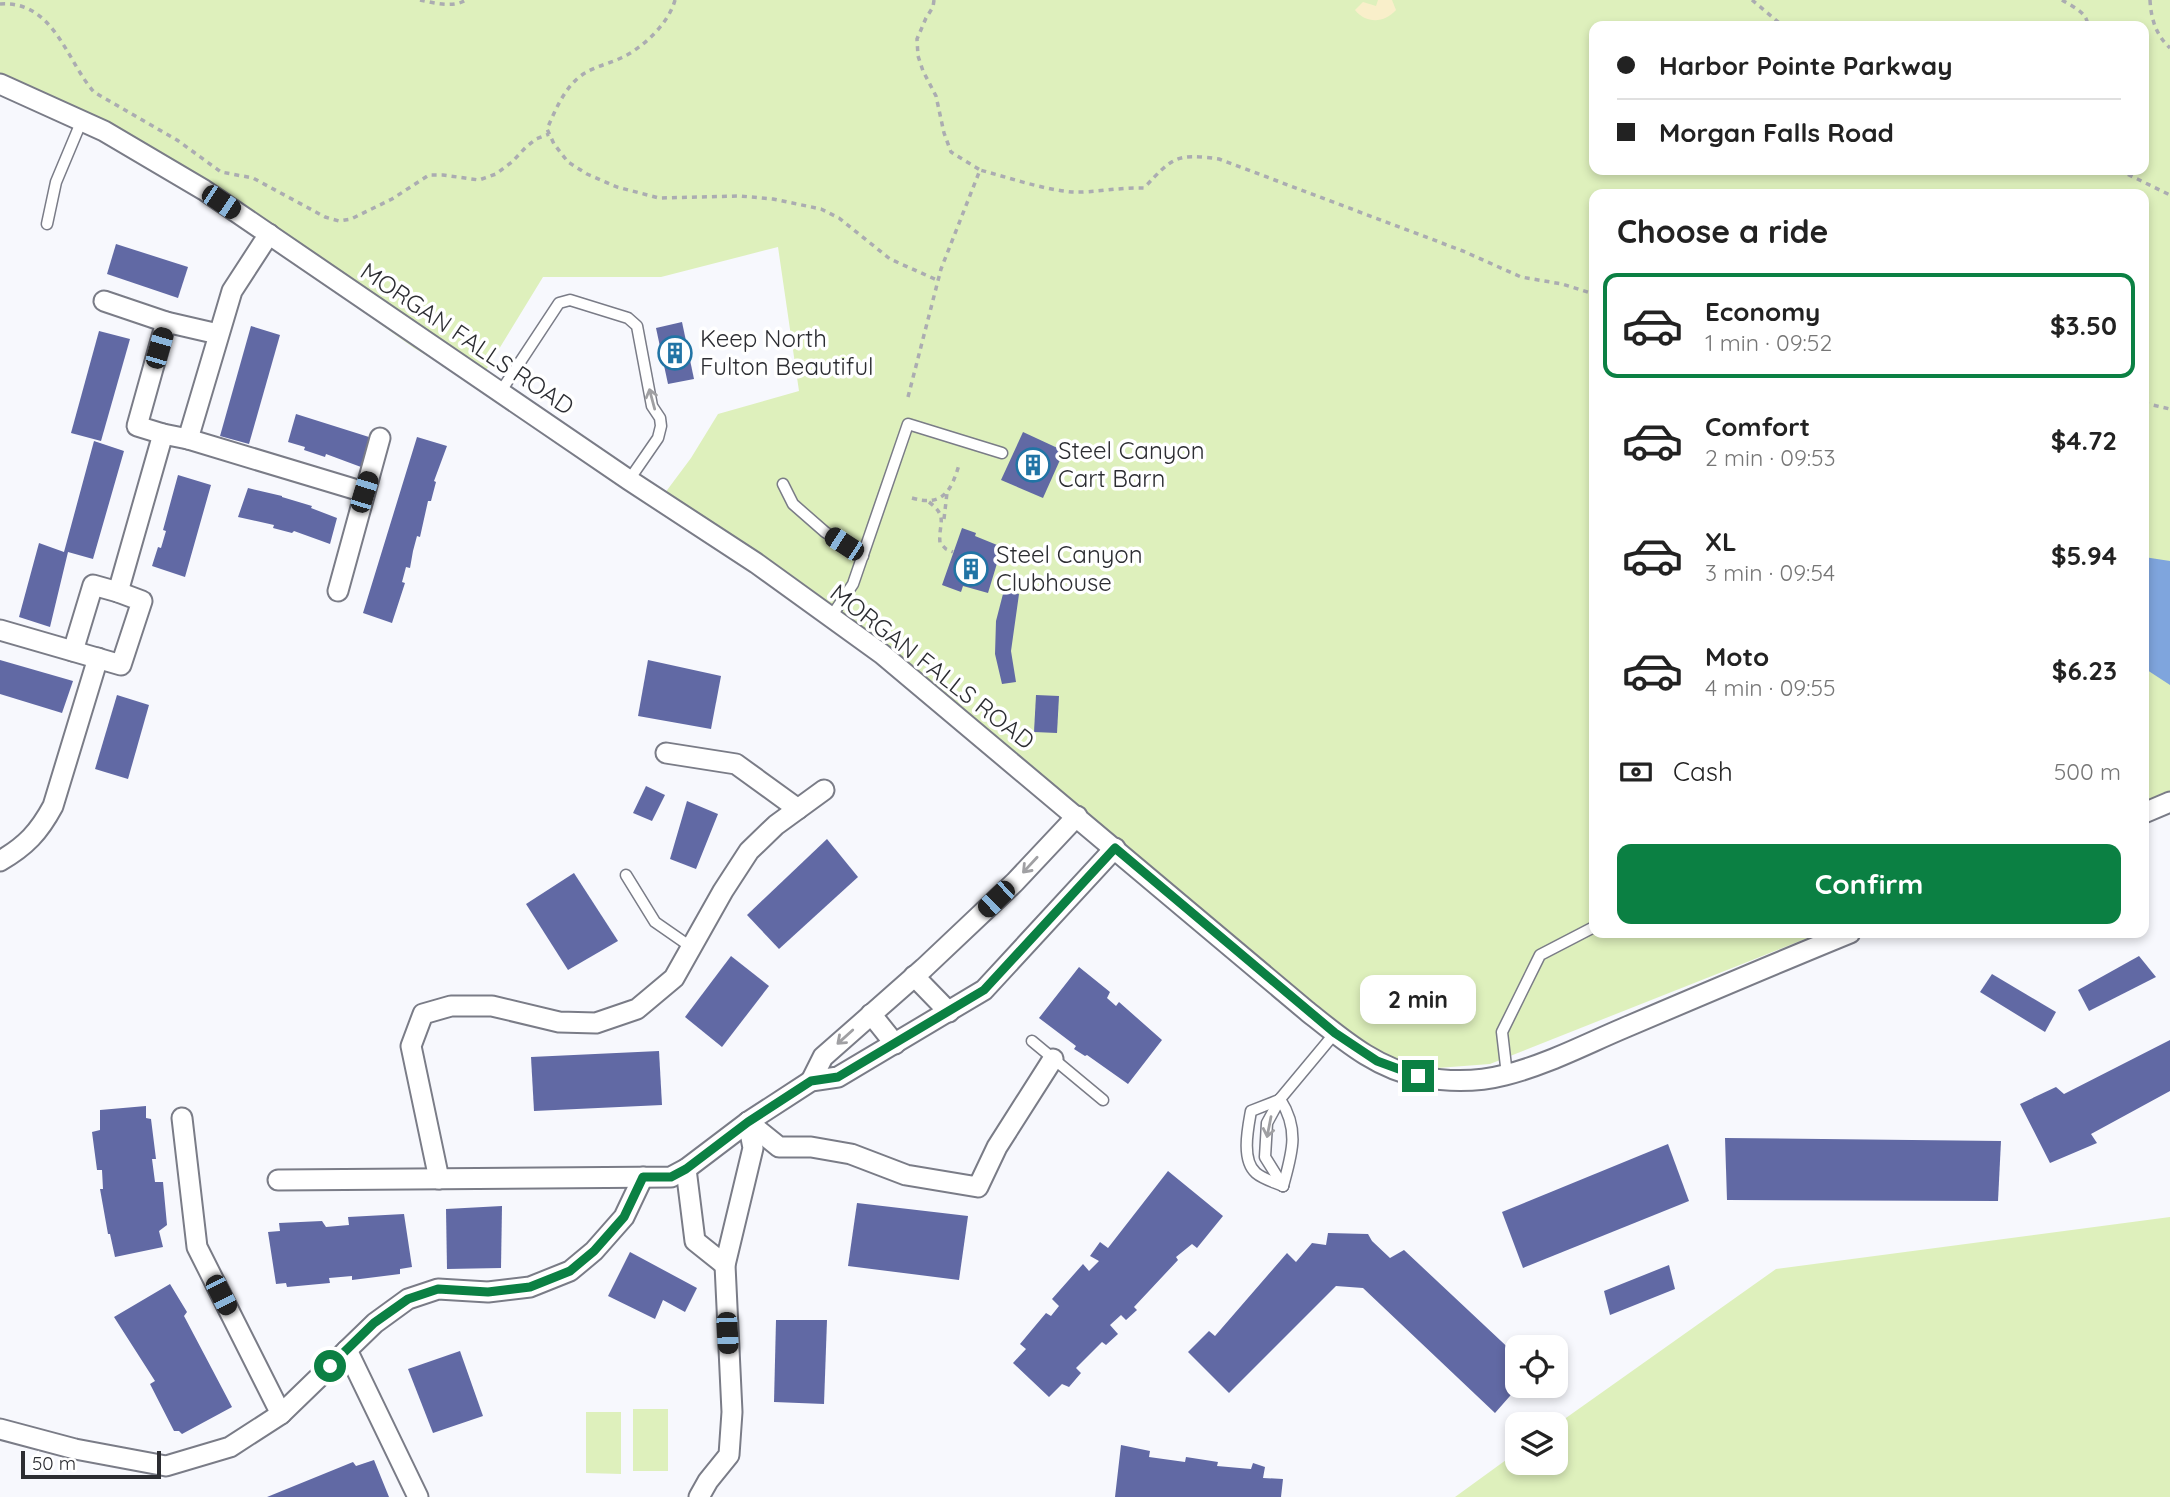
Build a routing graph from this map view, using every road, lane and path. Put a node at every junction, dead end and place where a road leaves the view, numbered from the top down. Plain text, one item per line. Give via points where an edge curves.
1 (420, 0) edge
2 (466, 0) edge
3 (675, 0) edge
4 (934, 0) edge
5 (1752, 0) edge
6 (2062, 0) edge
7 (2150, 0) edge
8 (0, 4) edge
9 (1777, 21) edge
10 (2088, 21) edge
11 (2170, 48) edge
12 (0, 84) edge
13 (82, 121) junction
14 (549, 134) junction
15 (980, 170) junction
16 (2129, 175) edge
17 (2170, 195) edge
18 (47, 224) dead end
19 (269, 234) junction
20 (938, 280) junction
21 (1589, 292) edge
22 (104, 301) dead end
23 (166, 322) junction
24 (218, 334) junction
25 (501, 391) junction
26 (908, 397) dead end
27 (2149, 404) edge
28 (2170, 409) edge
29 (163, 434) junction
30 (188, 439) junction
31 (380, 439) dead end
32 (1002, 453) dead end
33 (959, 465) dead end
34 (629, 480) junction
35 (783, 484) dead end
36 (364, 492) junction
37 (947, 493) junction
38 (912, 498) dead end
39 (927, 501) junction
40 (943, 521) junction
41 (953, 552) dead end
42 (863, 556) junction
43 (338, 591) dead end
44 (118, 592) junction
45 (831, 617) junction
46 (0, 630) edge
47 (73, 651) junction
48 (97, 658) junction
49 (666, 753) dead end
50 (824, 790) dead end
51 (2170, 802) edge
52 (798, 809) junction
53 (2149, 811) edge
54 (1076, 816) junction
55 (1115, 848) junction
56 (0, 861) edge
57 (626, 875) dead end
58 (1589, 930) edge
59 (1831, 938) edge
60 (691, 947) junction
61 (914, 976) junction
62 (949, 1012) junction
63 (871, 1014) junction
64 (1335, 1033) junction
65 (1032, 1041) dead end
66 (895, 1044) junction
67 (1053, 1059) junction
68 (1507, 1075) junction
69 (811, 1081) junction
70 (1280, 1099) junction
71 (1103, 1100) dead end
72 (182, 1118) dead end
73 (748, 1122) junction
74 (686, 1169) junction
75 (643, 1177) junction
76 (439, 1179) junction
77 (278, 1180) dead end
78 (1283, 1186) junction
79 (725, 1265) junction
80 (347, 1350) junction
81 (281, 1414) junction
82 (0, 1429) edge
83 (418, 1497) edge
84 (699, 1497) edge

1 - 2 path via 445,5
3 - 14 path via 658,29 637,49 577,79 555,112
4 - 15 path via 917,39 918,56 936,96 951,152
5 - 9 path
6 - 10 path
7 - 11 path via 2156,30
8 - 14 path via 20,3 50,21 94,92 177,140 221,172 253,178 339,221 391,199 429,175 479,180 496,174
12 - 13 street, MORGAN FALLS ROAD
13 - 18 lane via 56,182
13 - 19 street, MORGAN FALLS ROAD via 204,190
14 - 20 path via 568,162 617,187 659,198 740,196 821,209 890,259
15 - 20 path
15 - 21 path via 1074,192 1144,188 1175,159 1219,159 1521,277
16 - 17 path
19 - 24 street via 232,291
19 - 25 street, MORGAN FALLS ROAD
20 - 26 path
22 - 23 street
23 - 24 street
23 - 29 street via 137,426
24 - 30 street
25 - 34 street, MORGAN FALLS ROAD
34 -> 25 lane via 658,438 661,426 652,406 637,327 628,318 570,300 559,303
27 - 28 path
29 - 30 street
29 - 44 street
30 - 36 street
31 - 36 street
32 - 42 lane via 908,424
33 - 37 path
34 - 45 street, MORGAN FALLS ROAD
35 - 42 lane via 793,504
36 - 43 street
37 - 39 path
37 - 40 path
38 - 39 path
39 - 40 path
40 - 41 path via 939,540
42 - 45 lane via 853,584
44 - 47 street via 93,584
44 - 48 street via 142,600 121,665
45 - 54 street, MORGAN FALLS ROAD
46 - 47 street
47 - 48 street
48 - 56 street via 53,806 41,829
49 - 52 street via 736,764
50 - 52 street
51 - 53 street
52 - 60 street via 749,850
54 - 55 street, MORGAN FALLS ROAD
54 -> 61 street via 1015,882
55 - 62 street via 984,990
55 - 64 street, MORGAN FALLS ROAD
57 - 60 lane via 656,922
58 - 68 lane via 1541,955 1502,1032
59 - 68 street, MORGAN FALLS ROAD
60 - 76 street via 674,978 638,1009 596,1023 559,1022 492,1006 451,1006 423,1014 411,1046
61 - 62 street
61 - 63 street
62 - 66 street
63 - 66 street
63 -> 69 street via 823,1057
64 - 68 street, MORGAN FALLS ROAD via 1391,1068 1418,1076 1480,1080
64 - 70 lane
65 - 67 lane
66 - 69 street via 838,1077
67 - 71 lane
67 - 73 street via 997,1147 978,1187 906,1175 851,1154 779,1147
69 - 73 street
70 - 78 lane via 1290,1115 1293,1150
70 -> 78 lane via 1267,1123 1265,1157
70 - 78 lane via 1251,1111 1246,1140 1251,1167
72 - 81 street via 197,1247
73 - 74 street
73 - 79 street via 753,1148
74 - 75 street via 671,1177
74 - 79 street via 695,1241
75 - 76 street
75 - 80 street via 624,1217 570,1271 530,1287 488,1292 438,1289 408,1299
76 - 77 street
79 - 84 street via 732,1412 729,1455
80 - 81 street
80 - 83 street
81 - 82 street via 230,1447 166,1466

